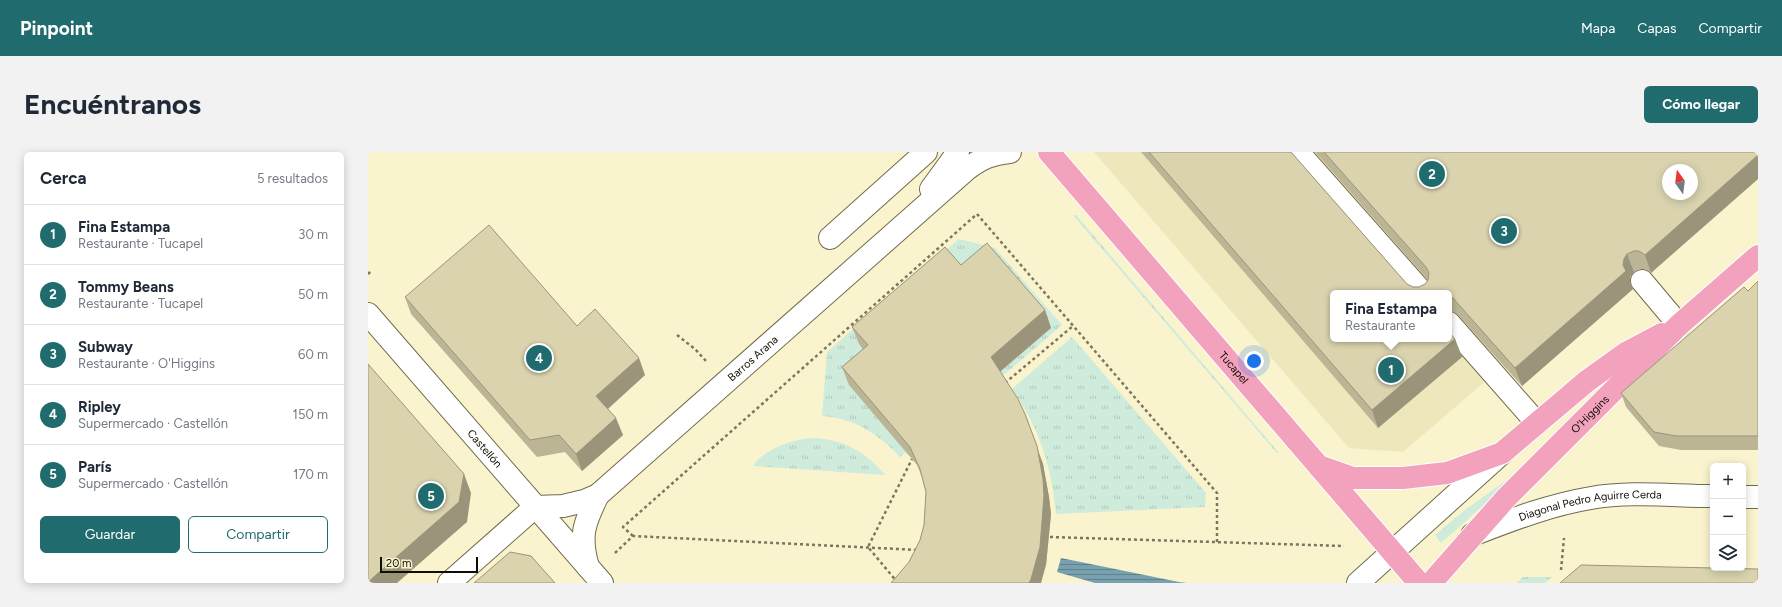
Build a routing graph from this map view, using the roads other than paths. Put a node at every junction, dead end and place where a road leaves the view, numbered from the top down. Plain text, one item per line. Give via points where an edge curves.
1 (926, 152) edge
2 (958, 152) edge
3 (1010, 152) edge
4 (1298, 152) edge
5 (1047, 153) edge
6 (908, 221) junction
7 (830, 238) dead end
8 (1758, 256) edge
9 (1642, 281) dead end
10 (1420, 290) edge
11 (368, 314) edge
12 (1680, 325) junction
13 (1452, 326) edge
14 (1536, 422) junction
15 (1502, 453) junction
16 (1319, 466) junction
17 (598, 495) junction
18 (1710, 496) edge
19 (1746, 497) edge
20 (1758, 497) edge
21 (535, 507) junction
22 (1472, 536) junction
23 (1393, 552) junction
24 (595, 576) edge
25 (449, 583) edge
26 (1358, 583) edge
27 (1419, 583) edge
28 (1431, 583) edge

1 - 7 street
2 - 6 street, Barros Arana
3 - 6 street, Barros Arana via 994,154 979,160
4 - 10 street
5 - 16 main road, Tucapel
6 - 17 street, Barros Arana
8 - 12 main road, O'Higgins
9 - 12 street
11 - 21 street, Castellón
12 - 14 main road via 1626,353 1587,380
12 - 22 main road, O'Higgins via 1506,498
13 - 14 street
14 - 15 main road
15 - 16 main road via 1447,473 1403,478 1353,478
15 - 23 street
16 - 23 main road, Tucapel
17 - 21 street, Barros Arana via 584,502 563,506
17 - 24 street, Barros Arana via 587,519 583,536 583,547
18 - 22 street, Diagonal Pedro Aguirre Cerda via 1632,495 1562,503
19 - 20 street
21 - 24 street, Castellón
21 - 25 street
22 - 28 main road, O'Higgins
23 - 26 street
23 - 27 main road, Tucapel

